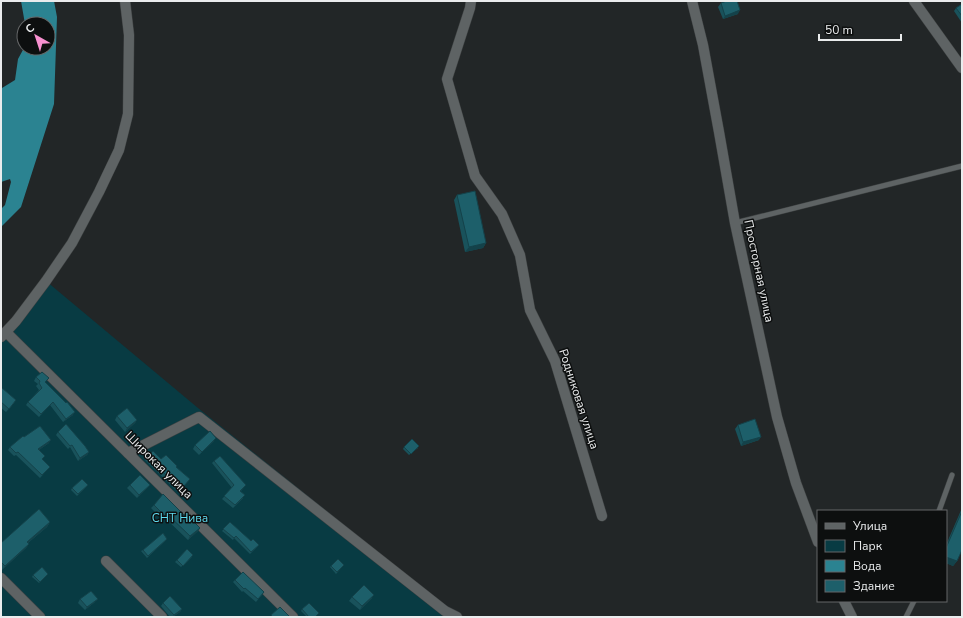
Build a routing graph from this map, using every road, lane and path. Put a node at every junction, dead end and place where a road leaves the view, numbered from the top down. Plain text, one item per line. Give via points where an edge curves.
1 (125, 1) edge
2 (471, 1) edge
3 (692, 1) edge
4 (914, 1) edge
5 (962, 68) edge
6 (962, 166) edge
7 (735, 223) junction
8 (3, 335) edge
9 (128, 453) junction
10 (952, 475) dead end
11 (940, 510) edge
12 (602, 516) dead end
13 (817, 539) edge
14 (106, 561) dead end
15 (1, 578) edge
16 (844, 602) edge
17 (914, 602) edge
18 (40, 617) edge
19 (162, 617) edge
20 (293, 617) edge
21 (457, 617) edge
22 (852, 617) edge
23 (906, 617) edge

1 - 8 street via 129,35 128,114 119,150 72,244
2 - 12 street, Родниковая улица via 447,79 475,176 502,214 520,255 530,310 555,361
3 - 7 street, Просторная улица via 703,44
4 - 5 street
6 - 7 lane
7 - 13 street, Просторная улица via 777,417 796,483
8 - 9 street, Широкая улица
9 - 20 street, Широкая улица
9 - 21 street via 199,417 445,611
10 - 11 lane
14 - 19 street
15 - 18 street
16 - 22 street
17 - 23 lane

